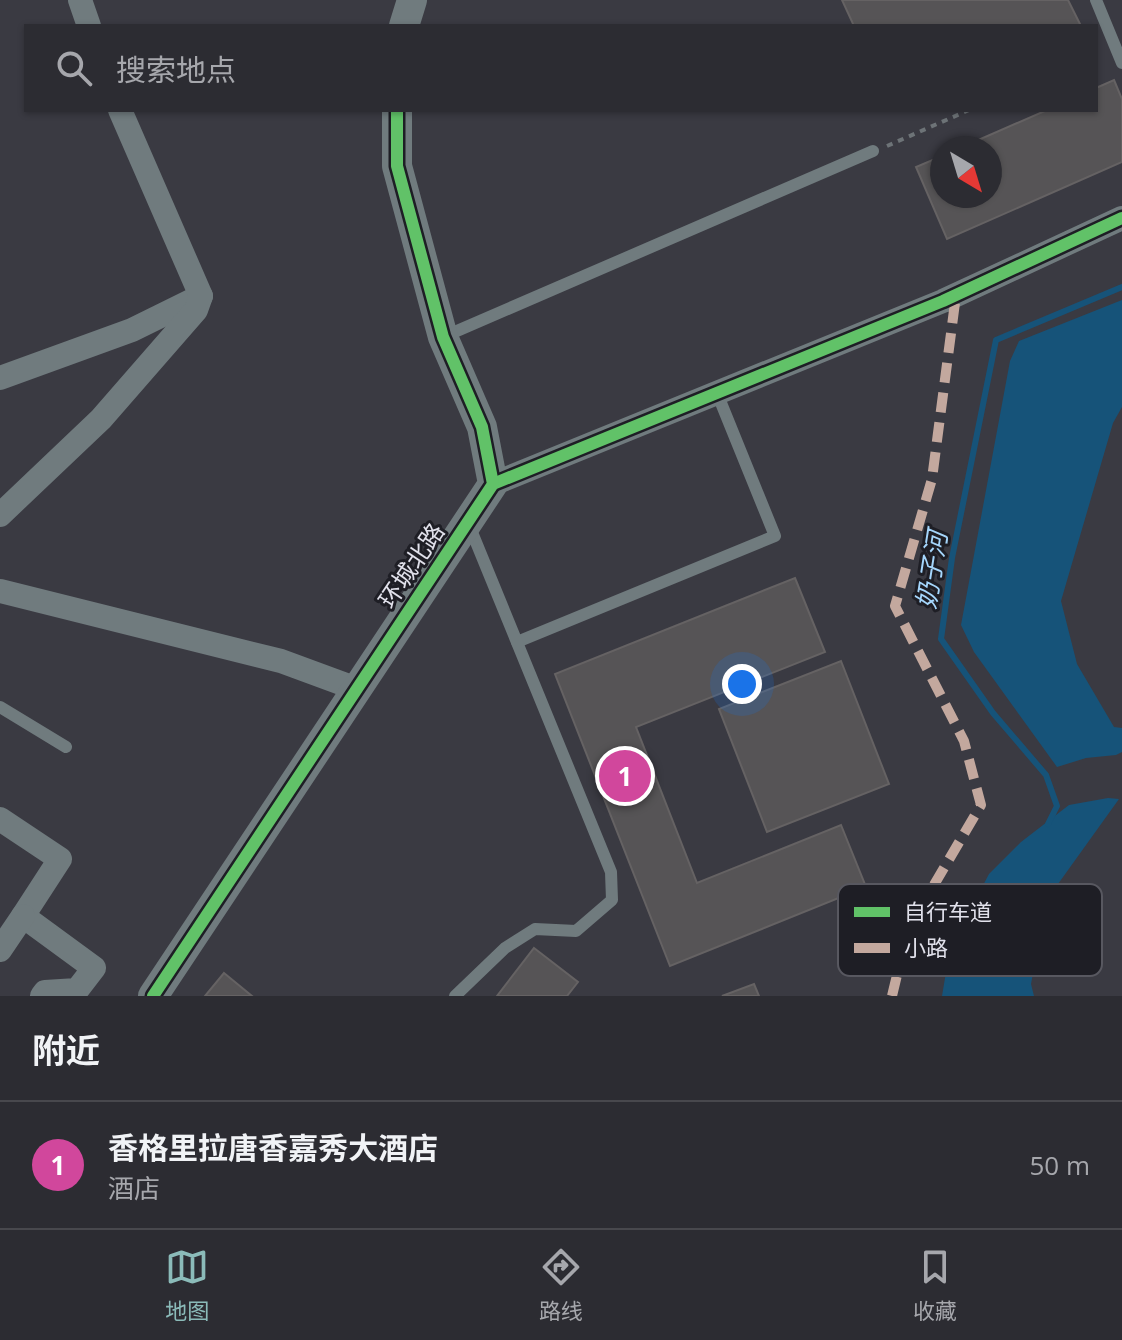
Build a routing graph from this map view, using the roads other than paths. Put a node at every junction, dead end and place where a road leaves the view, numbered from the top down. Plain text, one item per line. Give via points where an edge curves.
1 (80, 0) edge
2 (412, 0) edge
3 (1096, 0) edge
4 (88, 24) edge
5 (405, 24) edge
6 (1122, 63) edge
7 (121, 112) edge
8 (397, 112) edge
9 (873, 151) road end
10 (1122, 218) edge
11 (201, 296) junction
12 (443, 337) junction
13 (0, 378) edge
14 (717, 393) junction
15 (493, 484) junction
16 (0, 515) edge
17 (468, 522) junction
18 (0, 591) edge
19 (517, 642) junction
20 (357, 689) junction
21 (0, 707) edge
22 (66, 747) dead end
23 (0, 819) edge
24 (23, 916) junction
25 (0, 950) edge
26 (90, 989) edge
27 (42, 996) edge
28 (153, 996) edge
29 (455, 996) edge

1 - 4 street
2 - 5 street
3 - 6 lane
7 - 11 street
8 - 12 street via 397,166
9 - 12 lane
10 - 14 street via 943,301
11 - 13 street via 132,330
11 - 16 street via 196,310 101,419
12 - 15 street via 482,427
14 - 15 street
14 - 19 lane via 775,536
15 - 17 street, 环城北路
17 - 19 lane
17 - 20 street, 环城北路
18 - 20 street via 281,661
19 - 29 lane via 611,872 612,900 576,931 535,929 505,948
20 - 28 street, 环城北路
21 - 22 lane
23 - 24 street via 60,859
24 - 25 street
24 - 26 street via 94,968
26 - 27 street

